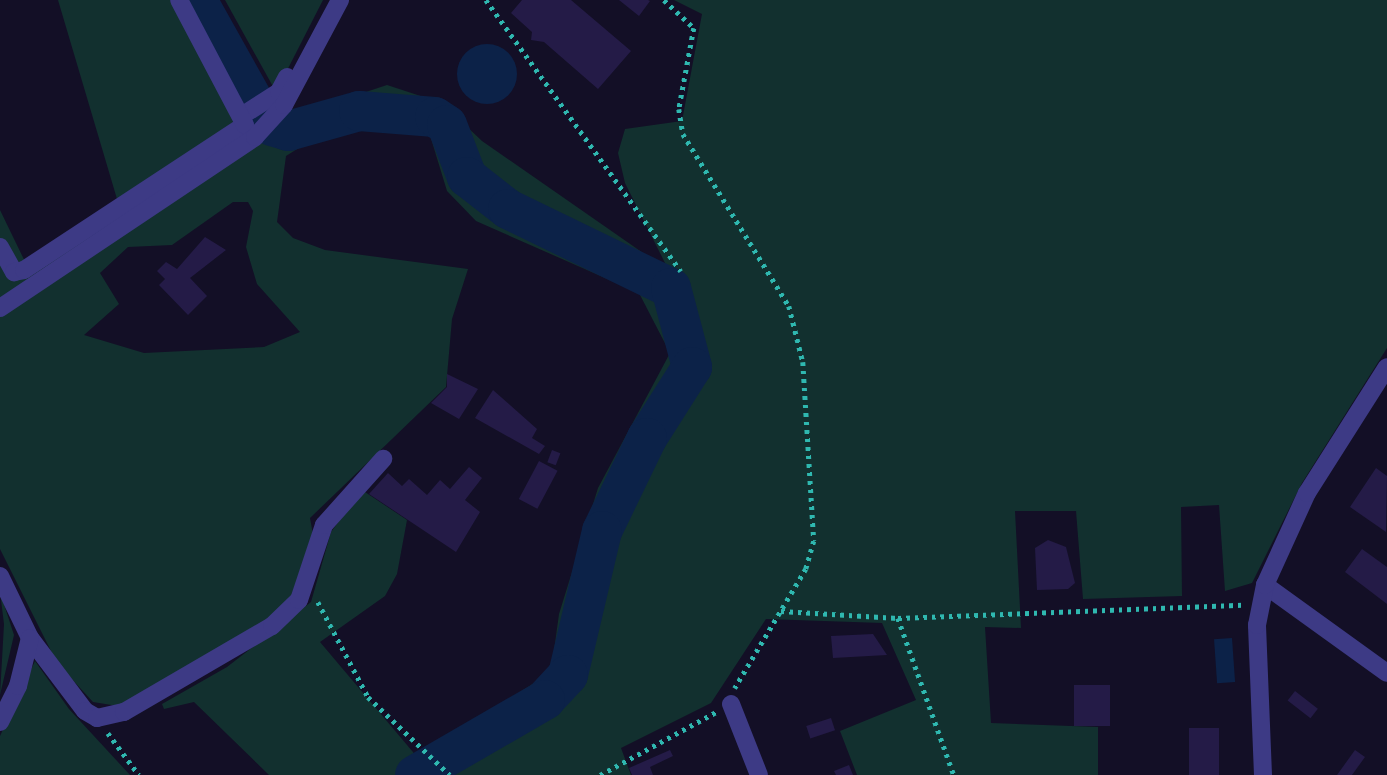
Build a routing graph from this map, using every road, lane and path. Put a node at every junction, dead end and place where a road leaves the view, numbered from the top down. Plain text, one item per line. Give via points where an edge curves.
1 (179, 0) edge
2 (327, 0) edge
3 (341, 0) edge
4 (486, 0) edge
5 (664, 0) edge
6 (243, 115) junction
7 (0, 247) edge
8 (681, 271) dead end
9 (0, 308) edge
10 (1387, 367) edge
11 (383, 459) dead end
12 (0, 576) edge
13 (306, 584) junction
14 (1265, 585) junction
15 (1261, 604) junction
16 (780, 611) junction
17 (898, 618) junction
18 (30, 638) junction
19 (1387, 673) edge
20 (731, 704) junction
21 (97, 718) junction
22 (0, 722) edge
23 (139, 775) edge
24 (450, 775) edge
25 (600, 775) edge
26 (759, 775) edge
27 (954, 775) edge
28 (1263, 775) edge

1 - 6 street
2 - 6 street via 279,92
3 - 9 street via 284,105 255,137
4 - 8 path
5 - 16 path via 694,28 679,109 683,134 789,306 803,362 814,541 806,569
6 - 7 street via 245,125 24,270 14,272
10 - 14 street via 1307,492
11 - 13 street via 324,525
12 - 18 street
13 - 21 street via 272,626 226,659 124,712
13 - 24 path via 368,697 428,760
14 - 15 street
14 - 19 street
15 - 17 path
15 - 28 street
16 - 17 path
16 - 20 path via 737,675
17 - 27 path
18 - 21 street
18 - 22 street via 18,686
20 - 25 path
20 - 26 street
21 - 23 path

